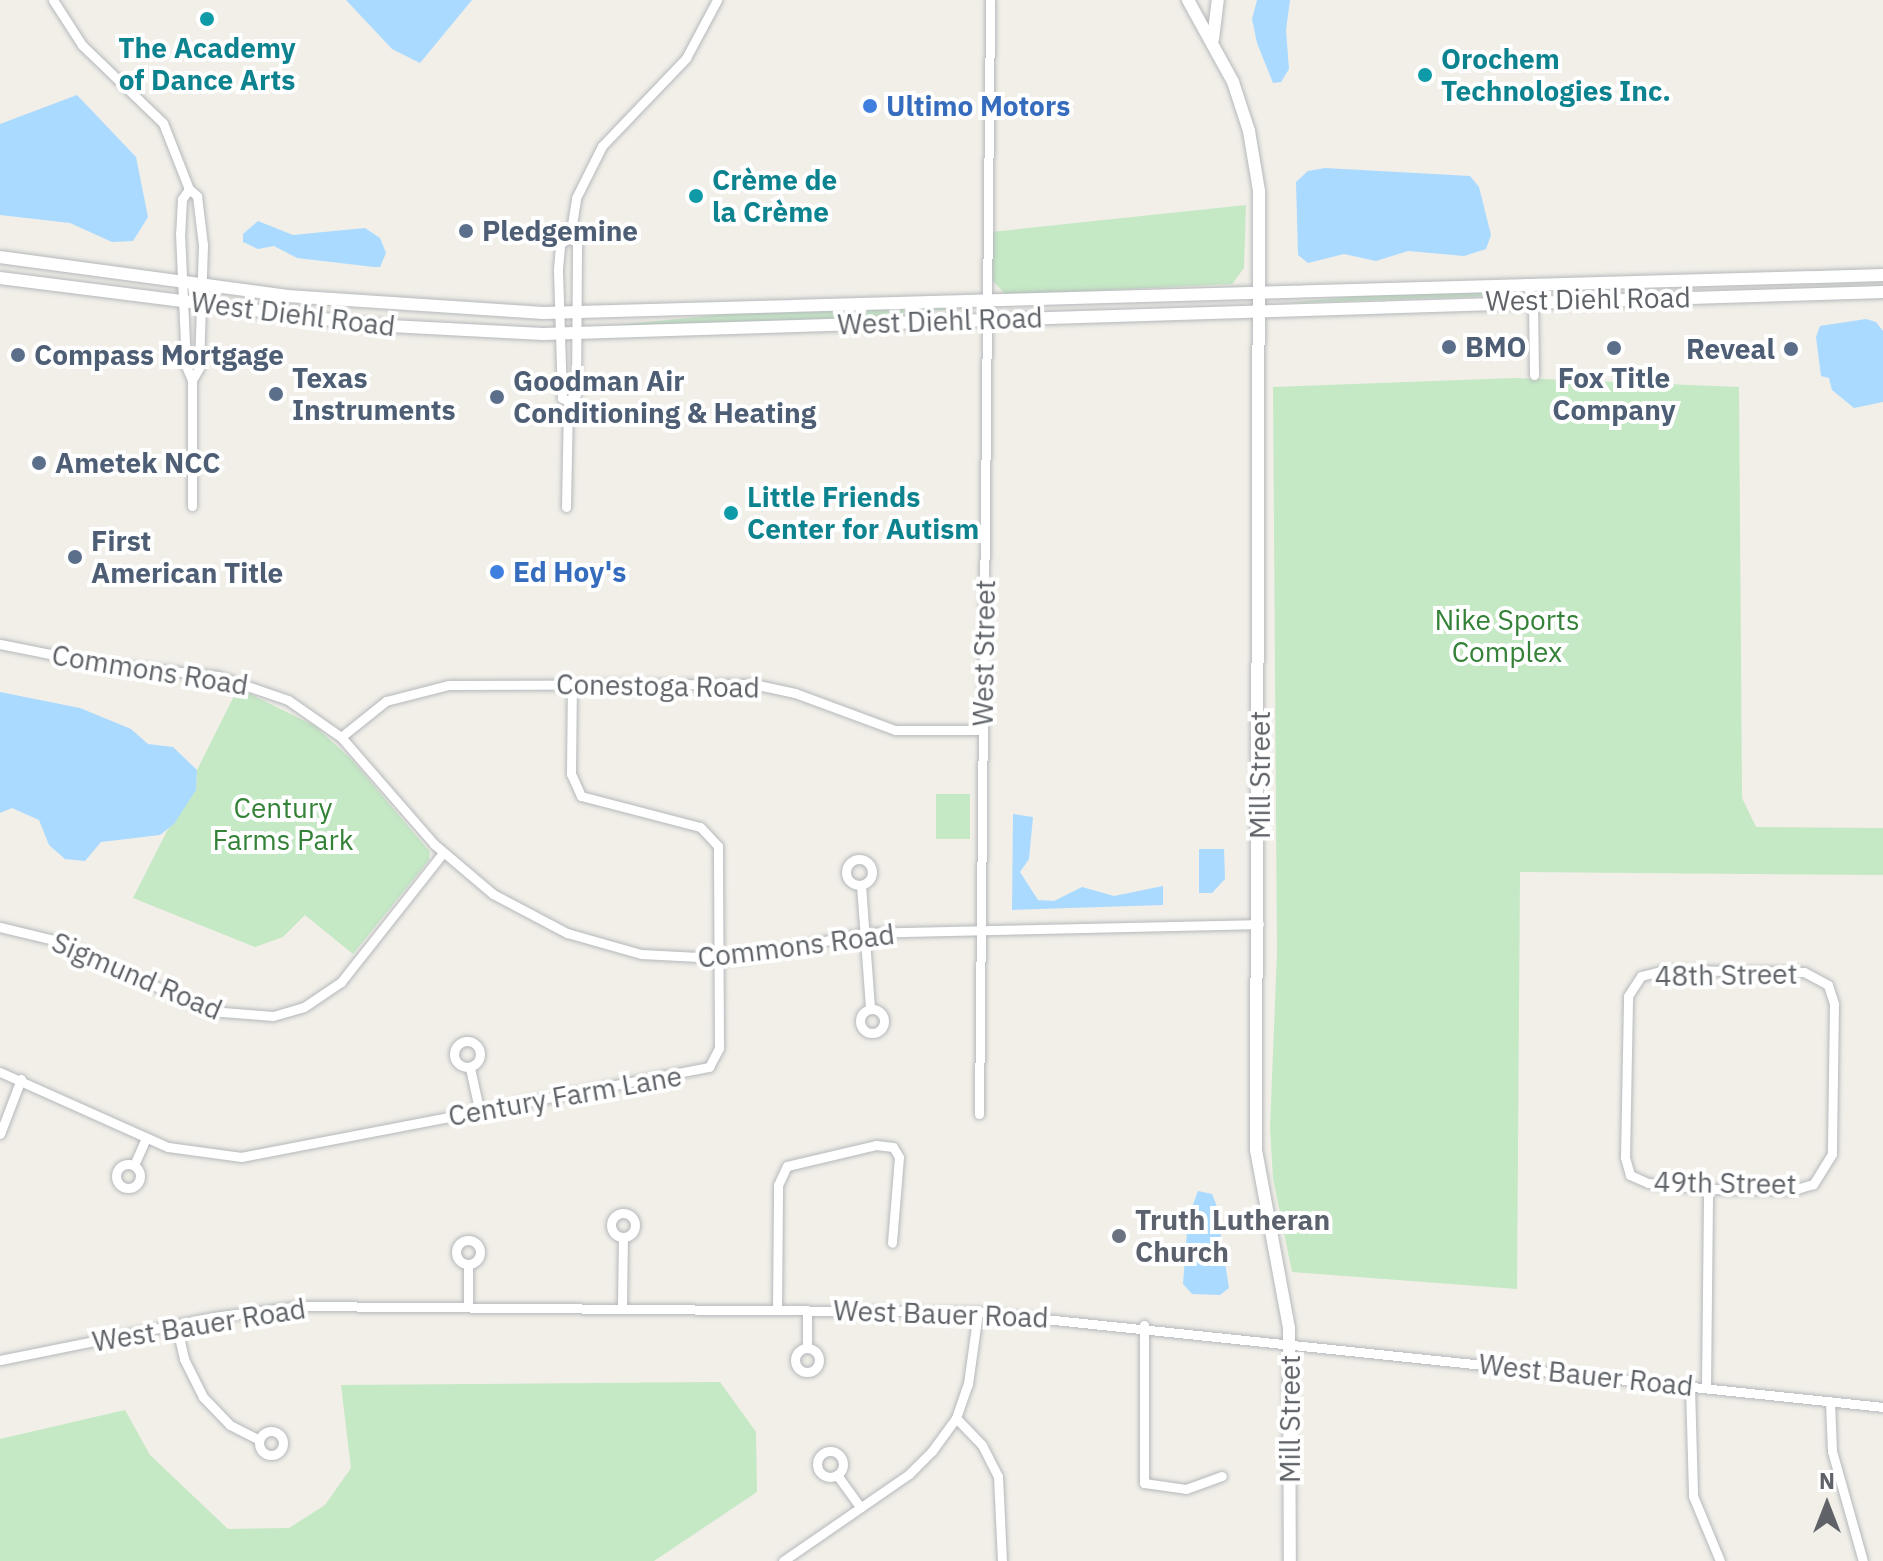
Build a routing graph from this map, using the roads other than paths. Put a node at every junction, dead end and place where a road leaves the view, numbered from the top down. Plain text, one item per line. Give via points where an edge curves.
1 (53, 0) edge
2 (717, 0) edge
3 (990, 0) edge
4 (1189, 0) edge
5 (1218, 0) edge
6 (1213, 39) junction
7 (189, 189) junction
8 (570, 237) junction
9 (0, 257) edge
10 (1883, 275) edge
11 (0, 278) edge
12 (182, 281) junction
13 (1526, 283) junction
14 (199, 284) junction
15 (1260, 291) junction
16 (1883, 292) edge
17 (988, 301) junction
18 (1533, 301) junction
19 (182, 302) junction
20 (199, 304) junction
21 (1260, 309) junction
22 (560, 312) junction
23 (577, 312) junction
24 (988, 319) junction
25 (576, 333) junction
26 (560, 334) junction
27 (1534, 375) dead end
28 (192, 380) junction
29 (568, 401) junction
30 (192, 506) dead end
31 (566, 507) dead end
32 (0, 644) edge
33 (572, 684) junction
34 (983, 730) junction
35 (341, 737) junction
36 (443, 853) junction
37 (861, 885) dead end
38 (1259, 924) junction
39 (0, 927) edge
40 (864, 933) junction
41 (982, 934) junction
42 (718, 961) junction
43 (870, 1009) dead end
44 (470, 1068) dead end
45 (0, 1072) edge
46 (21, 1079) junction
47 (479, 1109) junction
48 (979, 1114) dead end
49 (0, 1134) edge
50 (146, 1138) junction
51 (134, 1165) dead end
52 (1630, 1175) joint
53 (1821, 1177) joint
54 (1708, 1189) junction
55 (623, 1237) dead end
56 (892, 1243) dead end
57 (468, 1264) dead end
58 (468, 1305) junction
59 (622, 1306) junction
60 (777, 1310) junction
61 (807, 1310) junction
62 (978, 1312) junction
63 (176, 1324) junction
64 (1144, 1325) junction
65 (1290, 1341) junction
66 (807, 1348) dead end
67 (0, 1360) edge
68 (1690, 1386) junction
69 (1706, 1388) junction
70 (1830, 1401) junction
71 (1883, 1407) edge
72 (956, 1418) junction
73 (259, 1440) dead end
74 (837, 1475) dead end
75 (1222, 1476) dead end
76 (860, 1507) junction
77 (783, 1561) edge
78 (1002, 1561) edge
79 (1290, 1561) edge
80 (1720, 1561) edge
81 (1863, 1561) edge

1 - 7 street via 82,45 163,123
2 - 8 street via 686,58 594,159 576,198
3 - 17 street, West Street
4 - 6 street, Mill Street
5 - 6 street
6 - 15 street, Mill Street via 1239,100 1255,160
7 - 12 street via 182,199
7 - 14 street via 201,210
8 - 22 street via 560,244 558,255
8 - 23 street via 577,243
9 - 12 street, West Diehl Road
10 - 13 street, West Diehl Road
11 - 19 street, West Diehl Road
12 - 14 street, West Diehl Road
12 - 19 street
13 - 15 street, West Diehl Road
13 - 18 street
14 - 20 street
14 - 22 street, West Diehl Road via 358,303
15 - 17 street, West Diehl Road
15 - 21 street, Mill Street
16 - 18 street, West Diehl Road
17 - 23 street, West Diehl Road
17 - 24 street, West Street
18 - 21 street, West Diehl Road
18 - 27 street
19 - 20 street, West Diehl Road
19 - 28 street via 186,366
20 - 26 street, West Diehl Road via 371,325
20 - 28 street via 199,368
21 - 24 street, West Diehl Road
21 - 38 street, Mill Street
22 - 23 street, West Diehl Road
22 - 26 street
23 - 25 street
24 - 25 street, West Diehl Road
24 - 34 street, West Street
25 - 26 street, West Diehl Road
25 - 29 street via 576,394
26 - 29 street via 562,398
28 - 30 street
29 - 31 street
32 - 35 street, Commons Road via 95,663 242,682 288,700
33 - 34 street, Conestoga Road via 753,684 795,693 895,730
33 - 35 street, Conestoga Road via 422,688 378,706
33 - 42 street, Century Farm Lane via 571,774 581,796 700,827 715,838
34 - 41 street, West Street
35 - 36 street, Commons Road
36 - 39 street, Sigmund Road via 341,982 304,1007 273,1016 210,1011 54,940
36 - 42 street, Commons Road via 493,894 567,933 641,954
37 - 40 street
38 - 41 street, Commons Road
38 - 65 street, Mill Street via 1256,1150
40 - 41 street, Commons Road
40 - 42 street, Commons Road
40 - 43 street
41 - 48 street, West Street
42 - 47 street, Century Farm Lane via 719,1048 704,1071 600,1084
44 - 47 street
45 - 46 street, Century Farm Lane
46 - 49 street
46 - 50 street, Century Farm Lane
47 - 50 street, Century Farm Lane via 255,1156 204,1155
50 - 51 street
52 - 53 street, 48th Street via 1625,1157 1627,1005 1632,986 1648,972 1665,970 1804,972 1822,979 1834,1004 1831,1161
52 - 54 street, 49th Street via 1648,1183
53 - 54 street, 49th Street via 1793,1190
54 - 69 street
55 - 59 street
56 - 60 street via 899,1157 893,1147 876,1145 787,1166 778,1185
57 - 58 street
58 - 59 street, West Bauer Road
58 - 63 street, West Bauer Road via 300,1306
59 - 60 street, West Bauer Road
60 - 61 street, West Bauer Road
61 - 62 street, West Bauer Road
61 - 66 street
62 - 64 street, West Bauer Road
62 - 72 street via 975,1354
63 - 67 street, West Bauer Road
63 - 73 street via 184,1359 203,1397 230,1425
64 - 65 street, West Bauer Road
64 - 75 street via 1144,1483 1186,1489
65 - 68 street, West Bauer Road
65 - 79 street, Mill Street
68 - 69 street, West Bauer Road
68 - 80 street via 1693,1496
69 - 70 street, West Bauer Road
70 - 71 street, West Bauer Road
70 - 81 street via 1832,1451
72 - 76 street via 909,1474
72 - 78 street via 982,1445 998,1476
74 - 76 street
76 - 77 street

